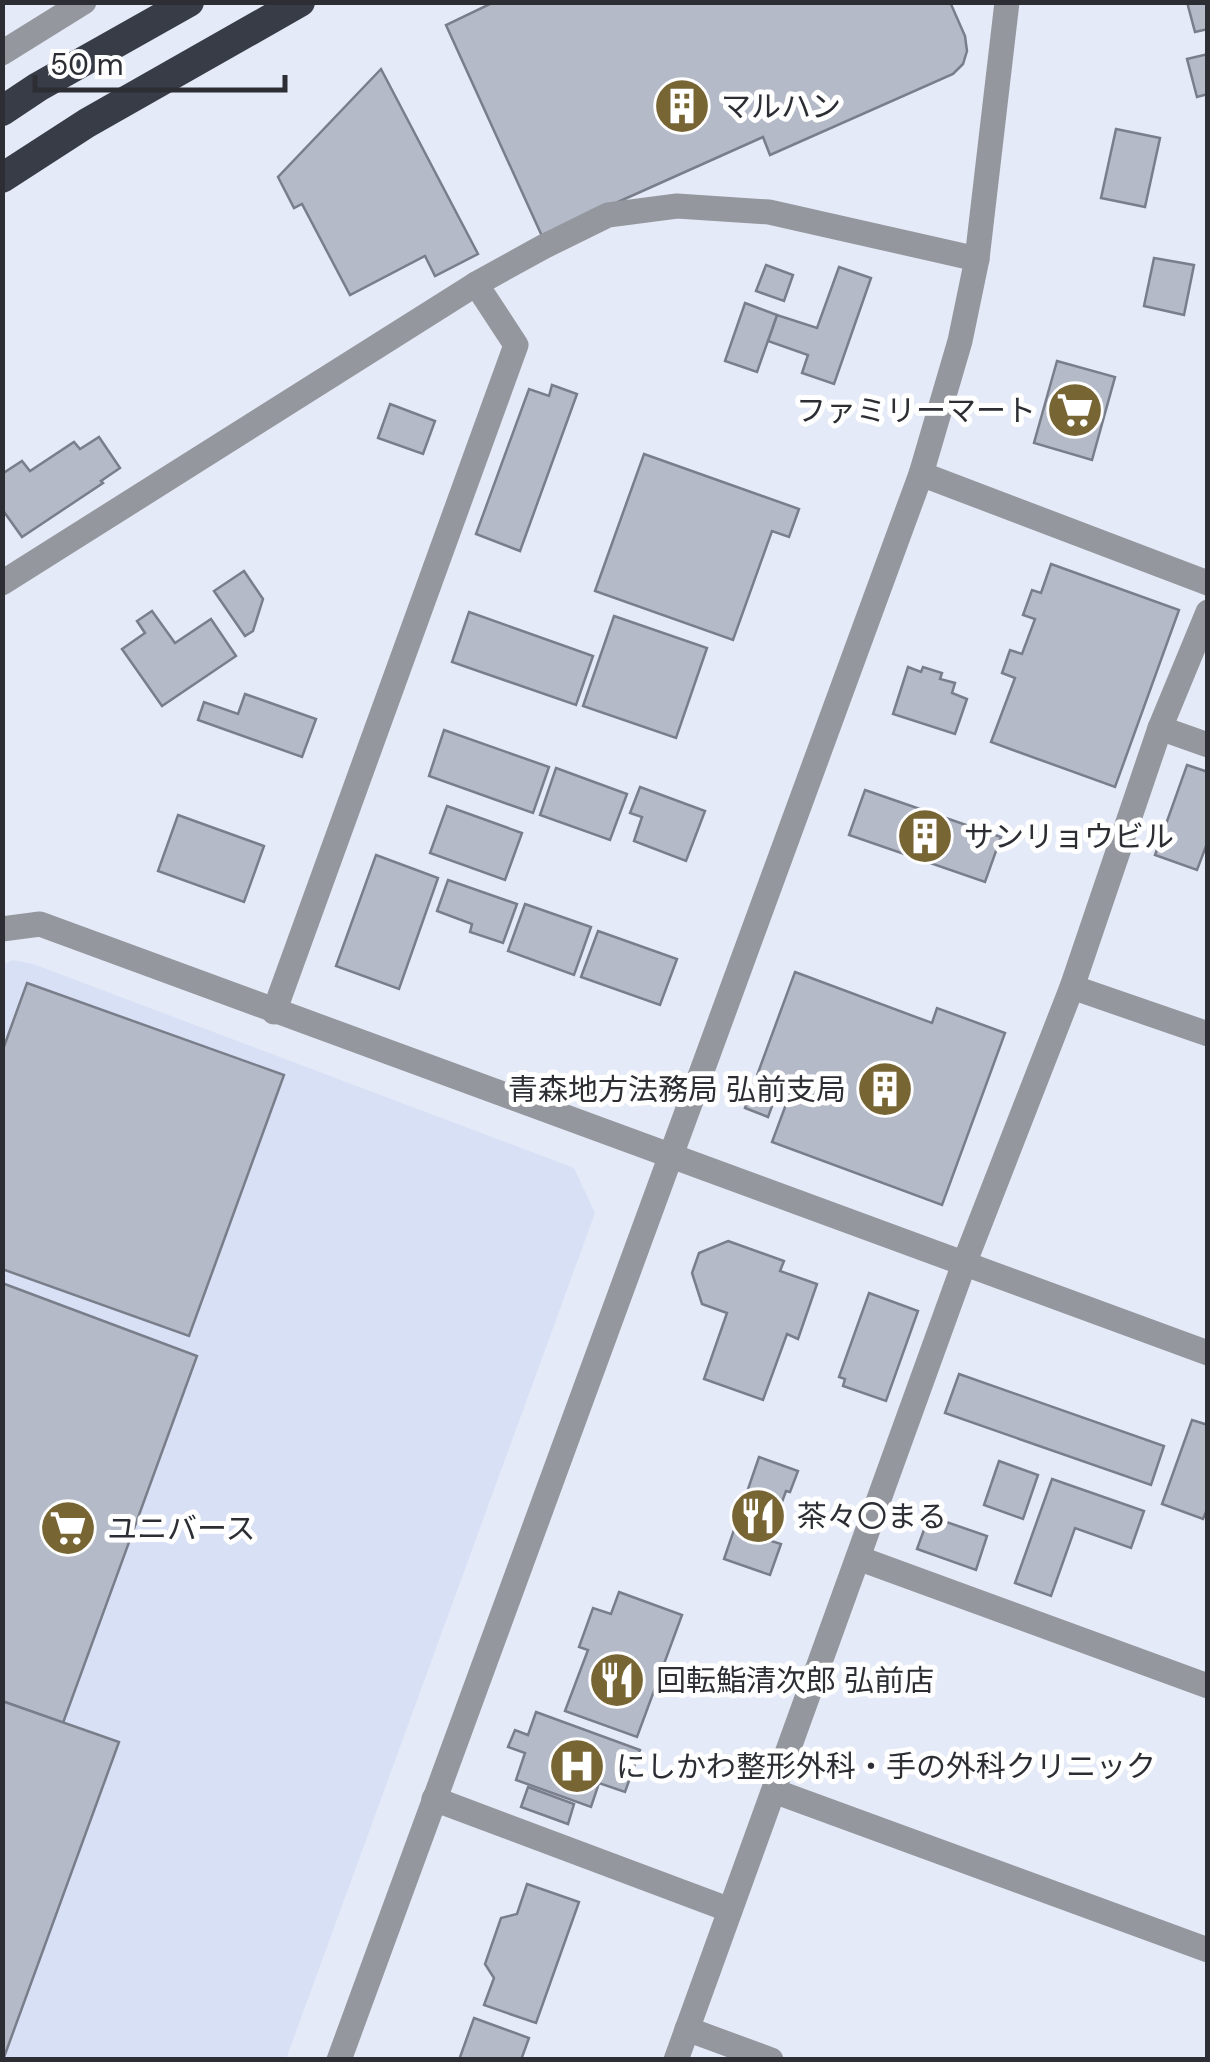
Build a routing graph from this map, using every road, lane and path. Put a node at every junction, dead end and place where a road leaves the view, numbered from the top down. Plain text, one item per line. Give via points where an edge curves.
1 (84, 2) edge
2 (190, 2) edge
3 (300, 2) edge
4 (1007, 2) edge
5 (2, 53) edge
6 (2, 111) edge
7 (2, 178) edge
8 (977, 259) junction
9 (476, 284) junction
10 (920, 474) junction
11 (2, 583) edge
12 (1208, 583) edge
13 (1208, 612) edge
14 (1160, 728) junction
15 (1208, 745) edge
16 (2, 929) edge
17 (1072, 988) junction
18 (274, 1012) junction
19 (1208, 1034) edge
20 (671, 1157) junction
21 (964, 1264) junction
22 (1208, 1353) edge
23 (858, 1558) junction
24 (1208, 1686) edge
25 (774, 1790) junction
26 (434, 1799) junction
27 (730, 1910) junction
28 (1208, 1950) edge
29 (687, 2029) junction
30 (338, 2060) edge
31 (676, 2060) edge
32 (771, 2060) edge

1 - 5 street
2 - 6 highway
3 - 7 highway
4 - 8 street
8 - 9 street via 769,212 677,206 608,215
8 - 10 street
9 - 11 street
9 - 18 street via 516,345
10 - 12 street
10 - 20 street
13 - 14 street
14 - 15 street
14 - 17 street
16 - 18 street via 40,924
17 - 19 street
17 - 21 street
18 - 20 street
20 - 21 street
20 - 26 street
21 - 22 street
21 - 23 street
23 - 24 street
23 - 25 street
25 - 27 street
25 - 28 street
26 - 27 street
26 - 30 street
27 - 29 street
29 - 31 street
29 - 32 street

